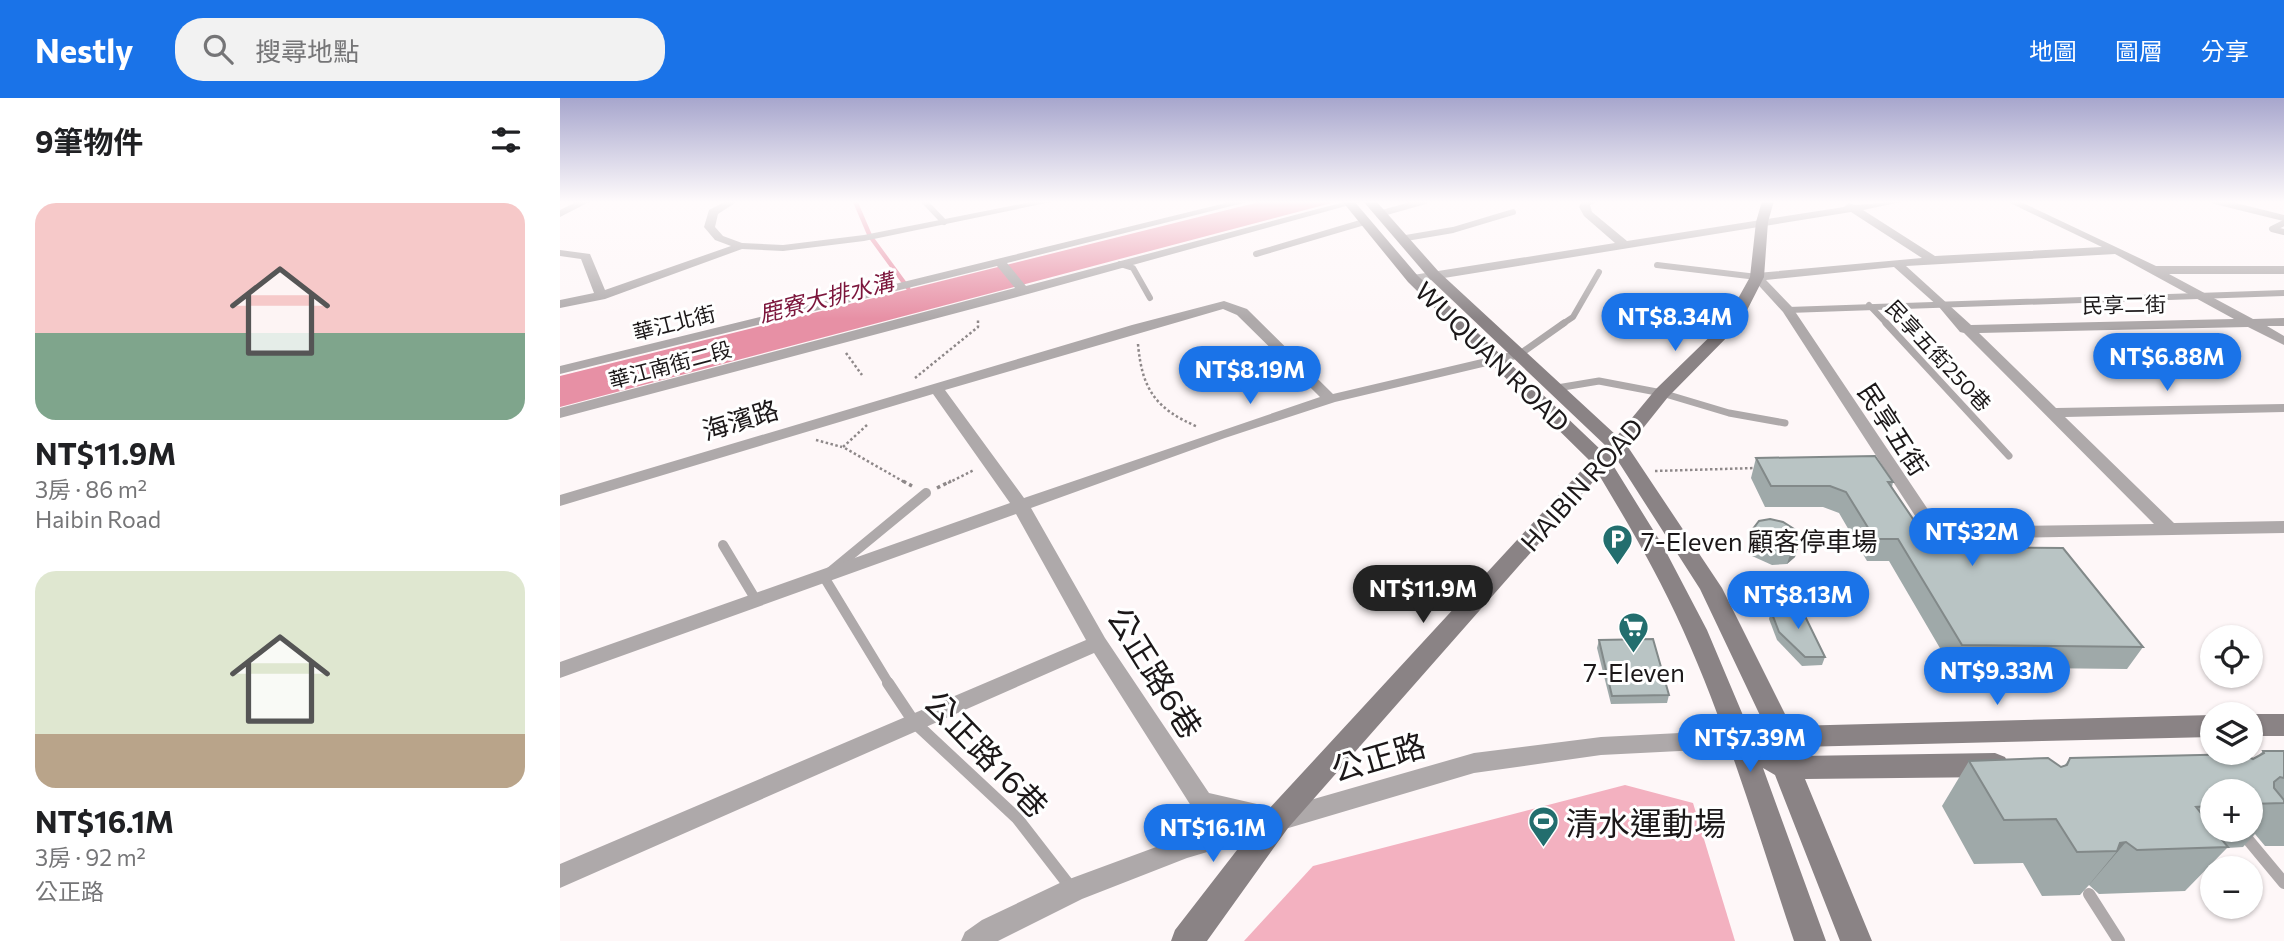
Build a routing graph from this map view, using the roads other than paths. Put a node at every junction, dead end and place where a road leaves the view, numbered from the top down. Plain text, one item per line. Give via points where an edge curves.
1 (725, 240) edge
2 (847, 240) edge
3 (1091, 240) edge
4 (1209, 240) edge
5 (1302, 240) edge
6 (1380, 240) edge
7 (1402, 240) edge
8 (1620, 240) edge
9 (1648, 240) edge
10 (1760, 240) edge
11 (1902, 240) edge
12 (2096, 240) edge
13 (1625, 244) junction
14 (741, 246) junction
15 (2117, 250) junction
16 (560, 253) edge
17 (1256, 254) dead end
18 (1933, 260) junction
19 (1001, 263) junction
20 (1896, 263) junction
21 (1120, 264) junction
22 (1657, 265) dead end
23 (2153, 270) junction
24 (2284, 270) edge
25 (1599, 272) dead end
26 (1434, 275) junction
27 (1757, 277) junction
28 (1413, 279) junction
29 (1022, 289) junction
30 (2284, 293) edge
31 (2199, 295) junction
32 (601, 296) junction
33 (1150, 298) dead end
34 (1685, 300) dead end
35 (560, 304) edge
36 (1943, 304) junction
37 (1868, 306) junction
38 (1788, 310) junction
39 (1675, 311) junction
40 (2249, 322) junction
41 (2284, 322) edge
42 (1732, 324) junction
43 (1965, 329) junction
44 (1651, 334) dead end
45 (2284, 341) edge
46 (1520, 354) junction
47 (1495, 359) junction
48 (560, 370) edge
49 (936, 388) junction
50 (1557, 388) junction
51 (1662, 393) junction
52 (1330, 399) junction
53 (2284, 408) edge
54 (560, 413) edge
55 (2050, 413) junction
56 (1785, 423) dead end
57 (1610, 454) junction
58 (2009, 456) dead end
59 (926, 493) road end
60 (560, 501) edge
61 (1020, 505) junction
62 (2284, 527) edge
63 (2169, 529) junction
64 (723, 545) dead end
65 (824, 577) junction
66 (756, 600) junction
67 (1098, 643) junction
68 (560, 670) edge
69 (914, 722) junction
70 (2284, 725) edge
71 (2200, 726) edge
72 (2263, 726) edge
73 (1783, 736) junction
74 (1739, 739) junction
75 (2019, 765) edge
76 (1786, 768) junction
77 (1278, 819) junction
78 (2250, 842) edge
79 (560, 876) edge
80 (2284, 883) edge
81 (1073, 890) junction
82 (2089, 894) dead end
83 (975, 941) edge
84 (1187, 941) edge
85 (1810, 941) edge
86 (1856, 941) edge
87 (2119, 941) edge

1 - 14 street
2 - 14 street via 783,248
3 - 19 street, 華江北街
4 - 21 street, 華江南街二段
5 - 17 lane
6 - 28 street, WUQUAN ROAD
7 - 26 street, WUQUAN ROAD
8 - 13 street
9 - 13 street
10 - 27 street, HAIBIN ROAD
11 - 18 street
12 - 15 street
13 - 26 street
14 - 32 street
15 - 18 street
15 - 23 street
16 - 32 street via 586,256
18 - 20 street
19 - 29 street
19 - 48 street, 華江北街
20 - 27 street
20 - 36 street
21 - 29 street, 華江南街二段
21 - 33 lane via 1133,268
22 - 27 lane
23 - 24 street
23 - 31 street
25 - 46 lane via 1573,317
26 - 28 street
26 - 46 street, WUQUAN ROAD
27 - 38 street, 民享五街
27 - 42 street, HAIBIN ROAD
28 - 47 street, WUQUAN ROAD
29 - 54 street, 華江南街二段
30 - 31 lane
31 - 36 lane
31 - 40 street
32 - 35 street
34 - 39 lane
36 - 37 lane
36 - 43 street
37 - 38 lane, 民享五街250巷
37 - 58 lane, 民享五街250巷
38 - 63 street, 民享五街 via 1927,522 1948,533
39 - 42 lane
39 - 44 lane
40 - 41 street, 民享二街
40 - 43 street, 民享二街
40 - 45 street
42 - 51 street, HAIBIN ROAD
43 - 55 street
46 - 47 street
46 - 50 street, WUQUAN ROAD
47 - 52 street
47 - 57 street, WUQUAN ROAD
49 - 52 street, 海濱路 via 1224,305 1242,313
49 - 60 street, 海濱路
49 - 61 street
50 - 51 lane via 1599,382
50 - 57 street, WUQUAN ROAD
51 - 56 lane via 1728,413
51 - 57 street, HAIBIN ROAD
52 - 61 street
53 - 55 street
55 - 63 street
57 - 73 street, WUQUAN ROAD via 1635,471 1711,588
57 - 74 street, WUQUAN ROAD via 1695,630
57 - 77 street, HAIBIN ROAD
59 - 65 lane
61 - 65 street
61 - 67 street, 公正路6巷
62 - 63 street, 民享五街
64 - 66 lane
65 - 66 street
65 - 69 lane, 公正路16巷
66 - 68 street
67 - 69 street
67 - 77 street, 公正路6巷 via 1201,802
69 - 79 street
69 - 81 lane, 公正路16巷 via 1017,818
70 - 72 street
71 - 73 street
73 - 74 street
73 - 76 street, WUQUAN ROAD
74 - 76 street
74 - 77 street, 公正路 via 1601,747 1474,763
74 - 85 street, WUQUAN ROAD
75 - 76 street
76 - 86 street, WUQUAN ROAD
77 - 81 street, 公正路 via 1186,847
77 - 84 street, HAIBIN ROAD
78 - 80 lane
81 - 83 street, 公正路
82 - 87 lane

